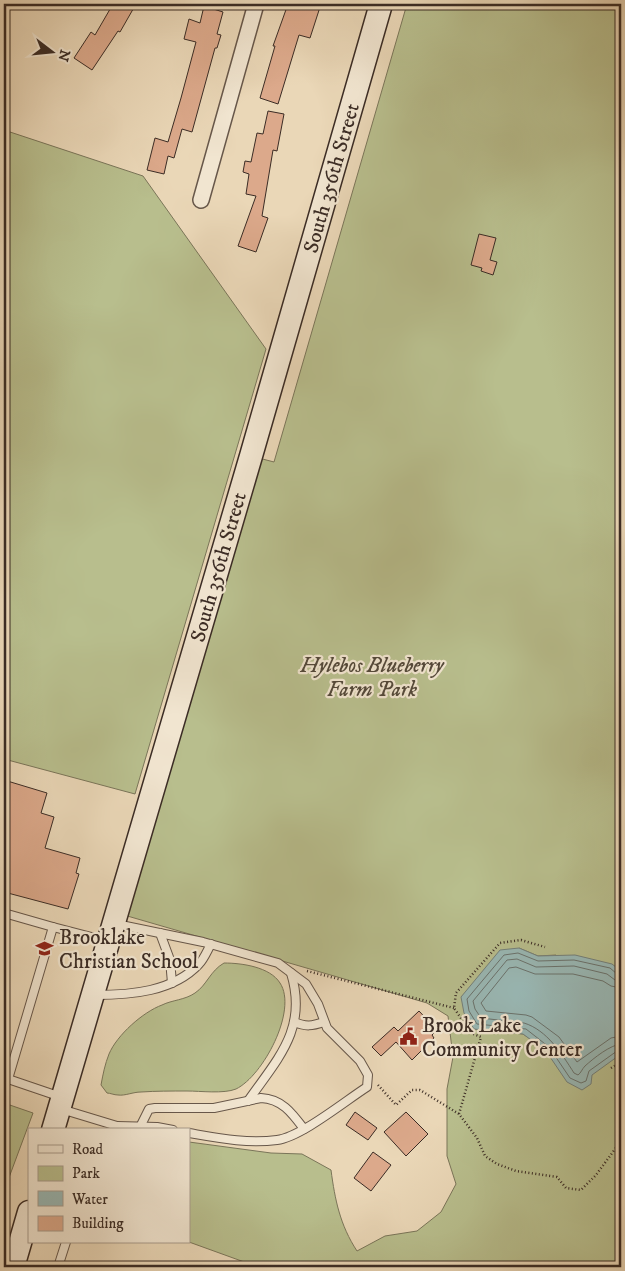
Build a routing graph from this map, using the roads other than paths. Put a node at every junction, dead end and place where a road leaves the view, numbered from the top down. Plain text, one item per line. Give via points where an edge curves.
1 (256, 4) edge
2 (381, 4) edge
3 (201, 200) dead end
4 (4, 913) edge
5 (53, 927) junction
6 (111, 933) junction
7 (160, 933) junction
8 (211, 944) junction
9 (291, 973) junction
10 (172, 983) junction
11 (93, 995) junction
12 (294, 1022) junction
13 (324, 1022) junction
14 (6, 1078) edge
15 (248, 1100) junction
16 (58, 1112) edge
17 (140, 1126) junction
18 (117, 1128) edge
19 (162, 1128) edge
20 (304, 1129) junction
21 (190, 1133) edge
22 (28, 1215) edge
23 (66, 1244) edge
24 (60, 1266) edge
25 (13, 1267) edge

1 - 3 street
2 - 6 main road, South 356th Street
4 - 5 lane
5 - 6 lane
5 - 14 lane
6 - 7 lane
6 - 11 main road, South 356th Street
7 - 8 lane
7 - 10 lane via 170,960
8 - 9 lane via 278,963
8 - 10 lane via 194,970
9 - 12 lane via 296,1000
9 - 13 lane via 306,984
10 - 11 lane via 142,992
11 - 16 main road, South 356th Street
12 - 13 lane via 302,1026
12 - 15 lane via 280,1055
13 - 20 lane via 360,1061 368,1075 367,1086
14 - 16 lane
15 - 17 lane via 214,1108 150,1109
15 - 20 lane via 269,1098 278,1102 290,1110
16 - 18 lane
17 - 18 lane
17 - 19 lane
20 - 21 lane via 279,1140 237,1141
22 - 25 main road
23 - 24 lane

